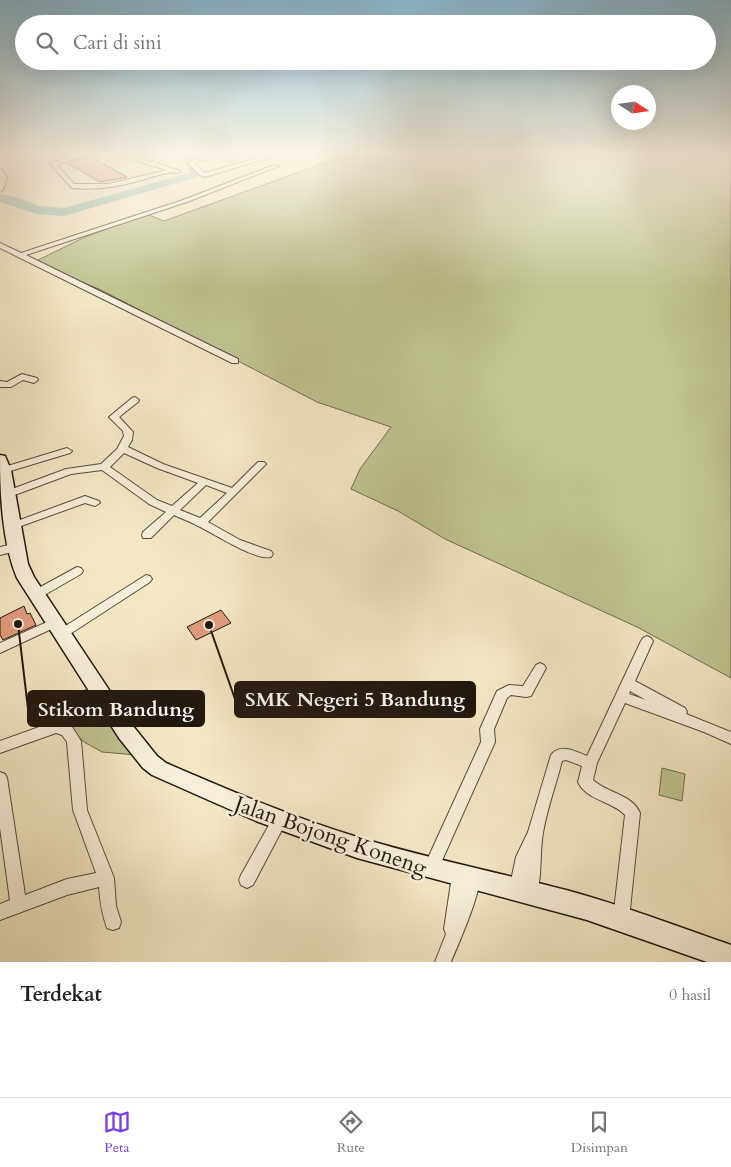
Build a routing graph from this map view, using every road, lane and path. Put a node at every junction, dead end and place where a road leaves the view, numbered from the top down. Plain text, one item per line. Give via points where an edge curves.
1 (190, 199) edge
2 (0, 245) edge
3 (21, 255) junction
4 (234, 361) dead end
5 (34, 380) dead end
6 (0, 384) edge
7 (135, 400) dead end
8 (122, 448) junction
9 (67, 451) dead end
10 (261, 464) dead end
11 (104, 467) junction
12 (2, 470) edge
13 (201, 485) dead end
14 (234, 492) junction
15 (8, 494) junction
16 (95, 503) dead end
17 (173, 511) junction
18 (200, 523) junction
19 (14, 526) junction
20 (147, 535) dead end
21 (17, 547) junction
22 (0, 551) edge
23 (267, 554) dead end
24 (77, 571) dead end
25 (146, 579) dead end
26 (37, 594) junction
27 (60, 628) junction
28 (647, 641) dead end
29 (0, 648) edge
30 (540, 668) dead end
31 (627, 683) junction
32 (621, 696) junction
33 (709, 728) junction
34 (731, 738) edge
35 (0, 747) edge
36 (590, 763) junction
37 (0, 778) edge
38 (280, 821) junction
39 (430, 869) junction
40 (106, 878) junction
41 (466, 878) junction
42 (247, 880) dead end
43 (523, 892) junction
44 (19, 904) junction
45 (0, 912) edge
46 (621, 919) junction
47 (113, 922) dead end
48 (450, 942) junction
49 (731, 958) edge
50 (443, 962) edge

1 - 3 street
2 - 3 street
3 - 4 street
5 - 6 street via 22,377 8,385
7 - 8 street via 114,417 130,434
8 - 11 street
8 - 14 street via 160,466
9 - 12 street
10 - 14 street
11 - 15 street via 69,472
11 - 17 street via 153,502
12 - 15 street, Jalan Bojong Koneng
13 - 17 street
14 - 18 street
15 - 19 street, Jalan Bojong Koneng
16 - 19 street via 85,499
17 - 18 street
17 - 20 street
18 - 23 street via 236,543
19 - 21 street, Jalan Bojong Koneng
21 - 22 street
21 - 26 street, Jalan Bojong Koneng via 20,564
24 - 26 street
25 - 27 street
26 - 27 street, Jalan Bojong Koneng
27 - 29 street
27 - 38 street, Jalan Bojong Koneng via 126,732 150,762 159,769
28 - 31 street
30 - 39 street via 526,692 508,690 502,695 487,729 488,742
31 - 32 street
31 - 33 street
32 - 33 street
32 - 36 street
33 - 34 street
35 - 40 street via 56,727 70,733 74,741 80,810
36 - 43 street via 566,754 559,755 535,834 534,859
36 - 46 street via 585,782 590,789 627,806 633,813
37 - 44 street
38 - 39 street, Jalan Bojong Koneng
38 - 42 street
39 - 41 street, Jalan Bojong Koneng
40 - 44 street via 67,887
40 - 47 street
41 - 43 street, Jalan Bojong Koneng
41 - 48 street
41 - 48 street via 467,901
43 - 46 street, Jalan Bojong Koneng
44 - 45 street
46 - 49 street, Jalan Bojong Koneng
48 - 50 street

